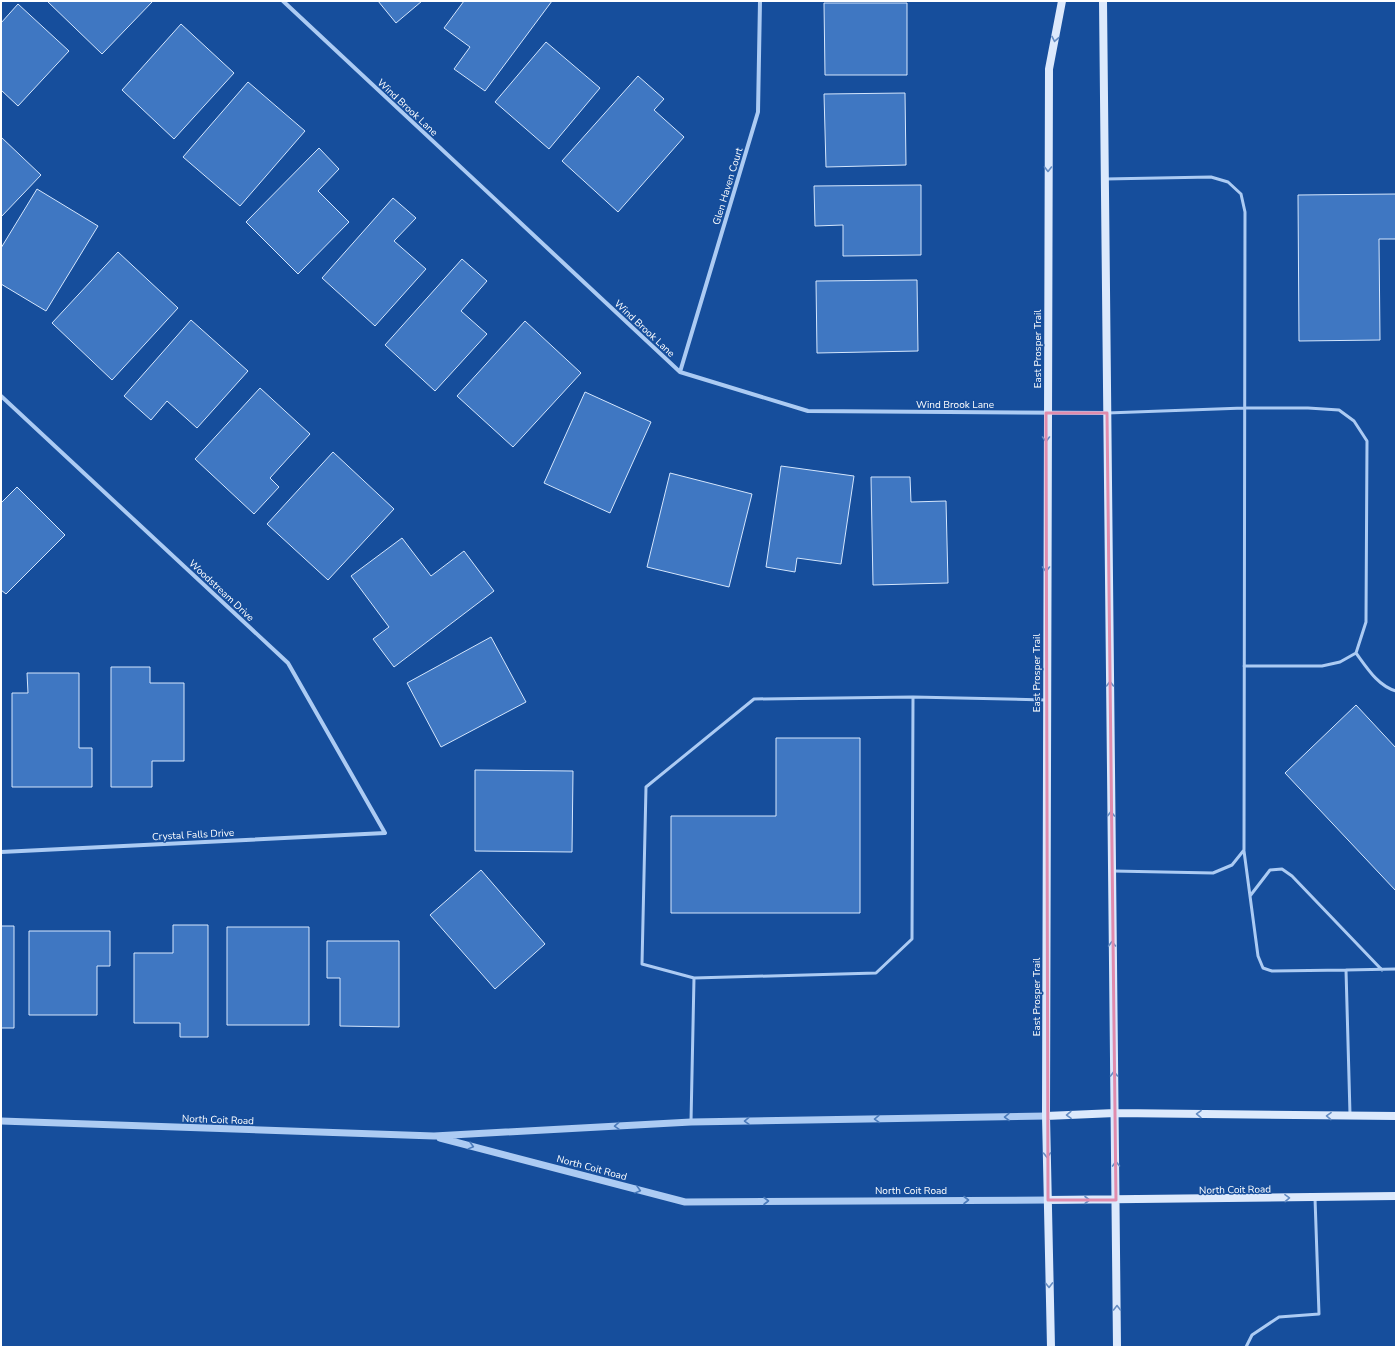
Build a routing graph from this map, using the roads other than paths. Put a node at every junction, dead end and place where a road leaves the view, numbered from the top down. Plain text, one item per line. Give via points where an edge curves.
1 (283, 1) edge
2 (760, 1) edge
3 (1062, 1) edge
4 (1103, 1) edge
5 (1105, 179) junction
6 (680, 372) junction
7 (1, 396) edge
8 (1244, 408) junction
9 (1046, 413) junction
10 (1107, 413) junction
11 (1356, 653) junction
12 (1244, 666) junction
13 (1396, 691) edge
14 (913, 697) junction
15 (1046, 700) junction
16 (385, 833) joint
17 (1244, 850) junction
18 (1, 852) edge
19 (1111, 871) junction
20 (1250, 896) junction
21 (1396, 969) edge
22 (1346, 970) junction
23 (1382, 970) junction
24 (694, 978) junction
25 (1115, 1113) junction
26 (1046, 1116) junction
27 (1350, 1116) junction
28 (1396, 1116) edge
29 (1, 1121) edge
30 (691, 1122) junction
31 (434, 1136) junction
32 (1396, 1196) edge
33 (1315, 1198) junction
34 (1048, 1200) junction
35 (1116, 1200) junction
36 (1051, 1347) edge
37 (1117, 1347) edge
38 (1246, 1347) edge

1 - 6 street, Wind Brook Lane
2 - 6 street, Glen Haven Court via 758,112
3 -> 9 main road, East Prosper Trail via 1049,70
4 - 5 main road
5 - 8 lane via 1211,177 1228,182 1241,194 1245,212
5 - 10 main road
6 - 9 street, Wind Brook Lane via 808,411
7 - 16 street, Woodstream Drive via 288,663
8 - 10 lane
8 - 11 lane via 1339,410 1354,421 1367,441 1366,622
8 - 12 lane
9 - 10 street, Wind Brook Lane
9 -> 15 main road, East Prosper Trail
19 -> 10 main road
11 - 12 lane via 1340,662 1322,666
11 - 13 lane via 1376,679
12 - 17 lane
14 - 15 lane
14 - 24 lane via 912,939 876,973
14 - 24 lane via 754,699 646,787 642,964
15 - 26 main road, East Prosper Trail
16 - 18 street, Crystal Falls Drive
17 - 19 lane via 1232,864 1213,873
17 - 20 lane
25 -> 19 main road
20 - 22 lane via 1258,956 1264,968 1272,971
20 - 23 lane via 1270,870 1282,869 1292,876
21 - 23 lane
22 - 23 lane
22 - 27 lane
24 - 30 lane
25 -> 26 main road, North Coit Road
27 -> 25 main road, North Coit Road
35 -> 25 main road
26 -> 30 street, North Coit Road
26 -> 34 main road, East Prosper Trail
27 - 28 main road, North Coit Road
29 - 31 street, North Coit Road
30 -> 31 street, North Coit Road
31 -> 34 street, North Coit Road via 685,1202
32 - 33 main road, North Coit Road
35 -> 33 main road, North Coit Road
33 - 38 lane via 1319,1314 1279,1316 1252,1336
34 -> 35 main road, North Coit Road
34 -> 36 main road, East Prosper Trail
37 -> 35 main road

